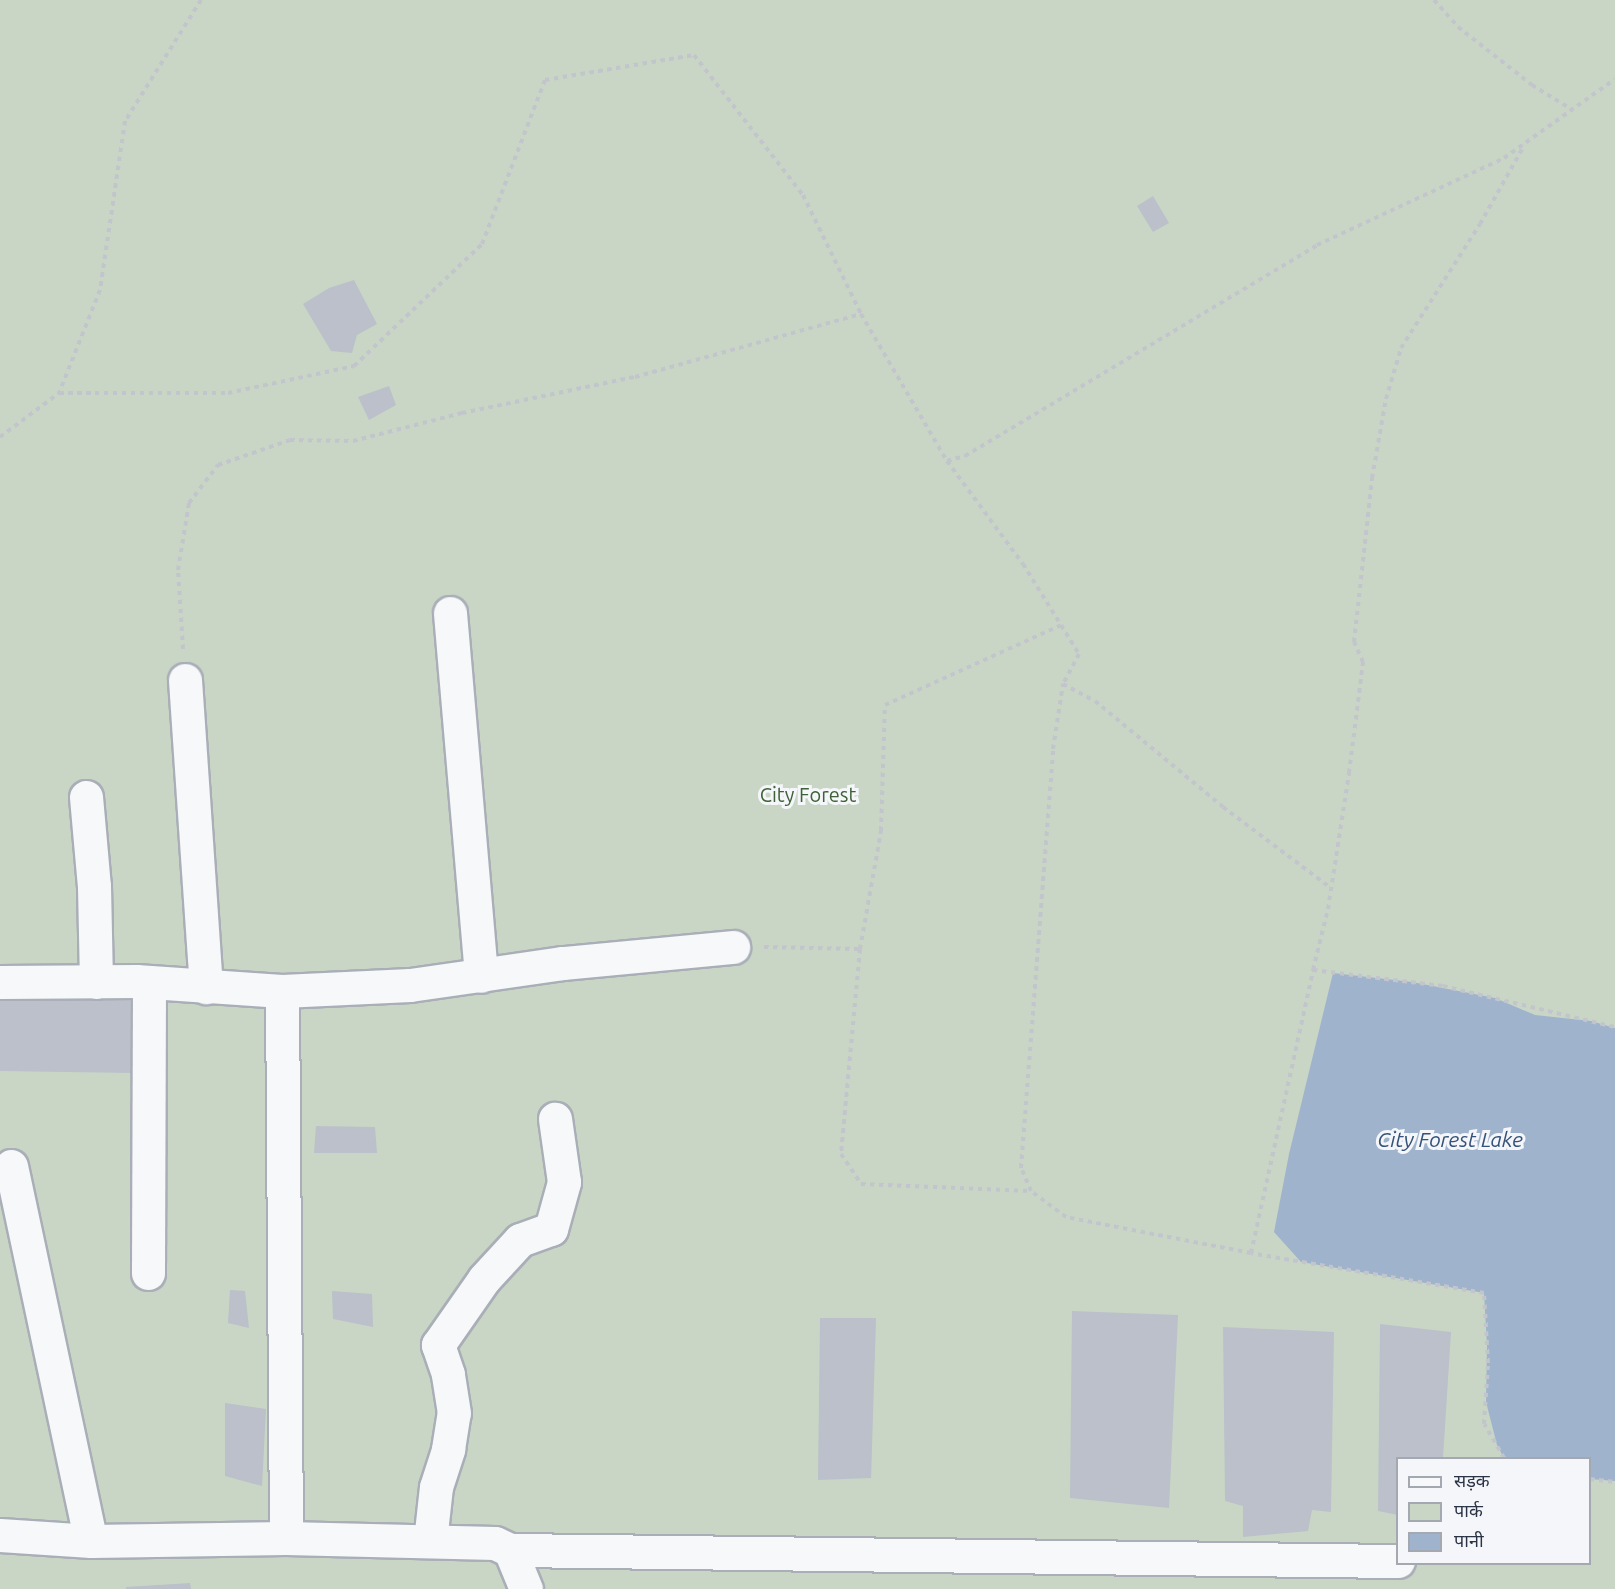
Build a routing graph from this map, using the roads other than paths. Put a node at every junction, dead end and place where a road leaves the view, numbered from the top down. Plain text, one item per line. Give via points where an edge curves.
1 (450, 613) dead end
2 (185, 680) road end
3 (86, 797) dead end
4 (733, 947) road end
5 (481, 976) junction
6 (0, 982) edge
7 (96, 982) junction
8 (149, 982) junction
9 (206, 987) junction
10 (282, 991) junction
11 (555, 1119) dead end
12 (11, 1166) dead end
13 (148, 1273) dead end
14 (0, 1535) edge
15 (286, 1538) junction
16 (91, 1541) junction
17 (430, 1541) junction
18 (510, 1550) junction
19 (1396, 1561) edge
20 (526, 1589) edge

1 - 5 street
2 - 9 street
3 - 7 street via 94,886
4 - 5 street via 563,963
5 - 10 street via 410,985
6 - 7 street
7 - 8 street
8 - 9 street
8 - 13 street
9 - 10 street
10 - 15 street
11 - 17 street via 564,1182 550,1229 520,1240 484,1279 438,1345 448,1374 454,1413 436,1487
12 - 16 street
14 - 16 street
15 - 16 street
15 - 17 street
17 - 18 street via 495,1543
18 - 19 street
18 - 20 street

